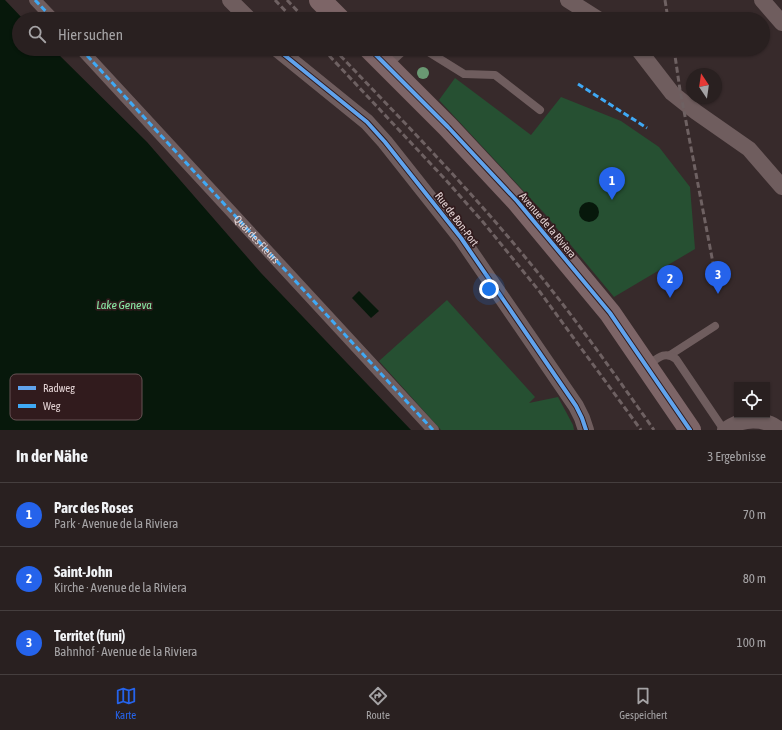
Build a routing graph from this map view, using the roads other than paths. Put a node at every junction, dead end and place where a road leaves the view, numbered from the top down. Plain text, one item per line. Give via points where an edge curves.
1 (34, 0) edge
2 (230, 0) edge
3 (320, 0) edge
4 (568, 0) edge
5 (762, 0) edge
6 (46, 12) edge
7 (242, 12) edge
8 (332, 12) edge
9 (587, 12) edge
10 (782, 23) edge
11 (87, 56) edge
12 (286, 56) edge
13 (377, 56) edge
14 (398, 56) edge
15 (435, 56) edge
16 (643, 56) edge
17 (387, 66) junction
18 (540, 110) dead end
19 (782, 187) edge
20 (715, 326) dead end
21 (670, 355) junction
22 (647, 366) junction
23 (432, 430) edge
24 (586, 430) edge
25 (690, 430) edge
26 (725, 430) edge
27 (780, 430) edge

1 - 6 street
2 - 7 street
3 - 8 main road
4 - 9 street
5 - 10 street
11 - 23 street, Quai des Fleurs
12 - 24 street, Rue de Bon-Port via 367,122 385,142 461,238 576,406
13 - 17 main road, Avenue de la Riviera
14 - 17 lane
15 - 18 lane via 464,74 495,75
16 - 19 street via 672,93 749,149
17 - 22 main road, Avenue de la Riviera via 517,201 610,313
20 - 21 lane
21 - 22 lane via 660,357
21 - 26 lane via 676,359
22 - 25 main road, Avenue de la Riviera
26 - 27 street via 753,421 765,421

